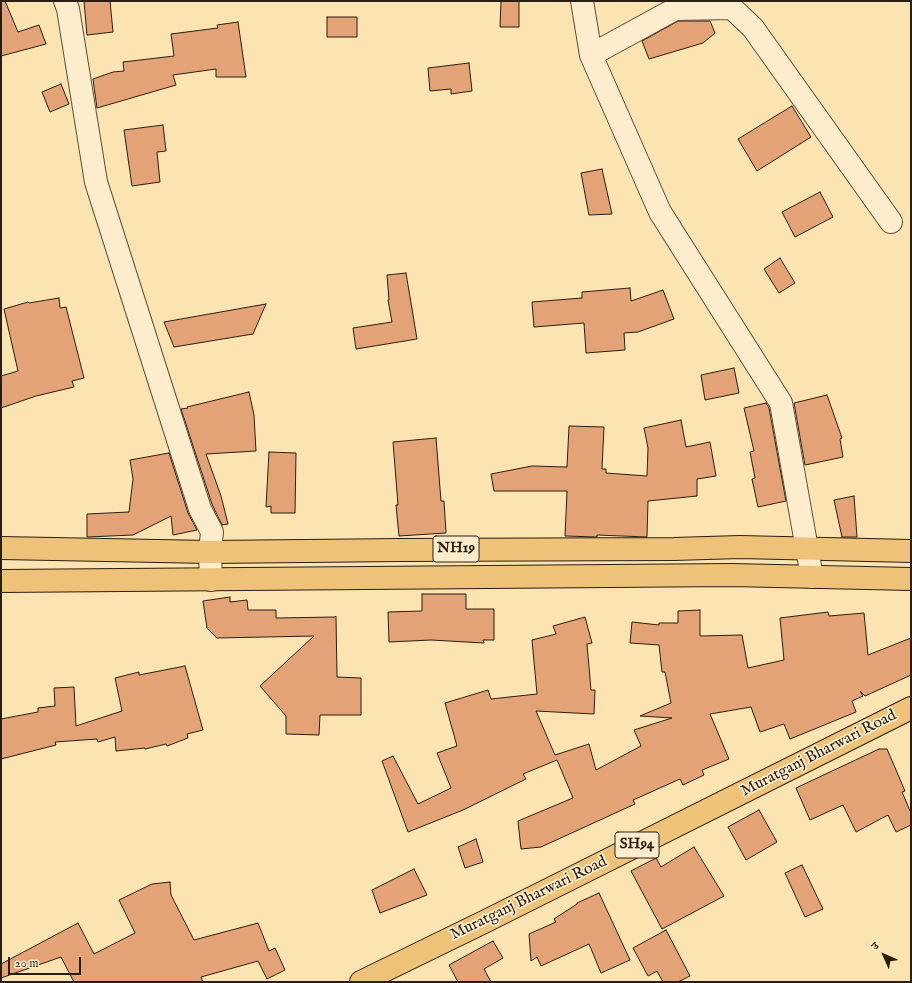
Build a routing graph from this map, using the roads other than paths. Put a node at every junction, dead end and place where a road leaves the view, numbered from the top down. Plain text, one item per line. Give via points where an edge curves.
1 (65, 1) edge
2 (582, 1) edge
3 (591, 55) junction
4 (891, 222) dead end
5 (1, 548) edge
6 (807, 548) junction
7 (210, 552) junction
8 (911, 552) edge
9 (812, 577) junction
10 (211, 580) junction
11 (911, 580) edge
12 (1, 581) edge
13 (911, 708) edge
14 (361, 982) edge

1 - 7 street via 96,182 200,509 212,532
2 - 3 street
3 - 4 street via 675,9 732,8 753,28
3 - 6 street via 660,212 781,403
5 - 7 main road, NH19
6 - 7 main road, NH19 via 740,546 674,549
6 - 8 main road, NH19
6 - 9 street
7 - 10 street
9 - 10 main road, NH19 via 731,575
9 - 11 main road, NH19
10 - 12 main road, NH19
13 - 14 main road, Muratganj Bharwari Road / SH94

